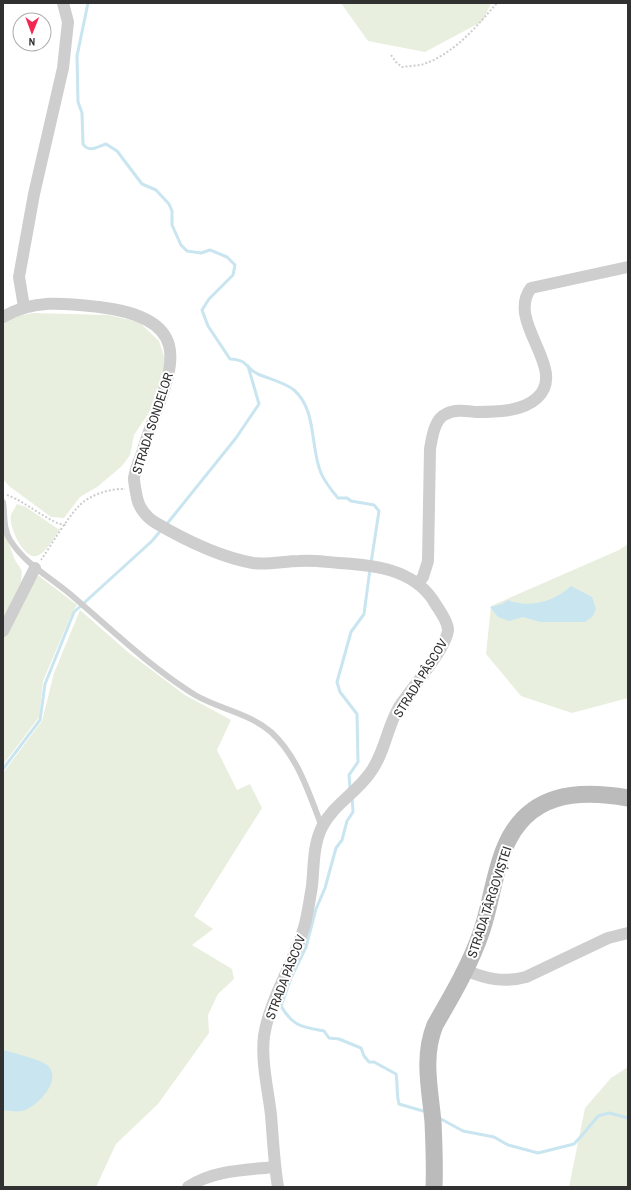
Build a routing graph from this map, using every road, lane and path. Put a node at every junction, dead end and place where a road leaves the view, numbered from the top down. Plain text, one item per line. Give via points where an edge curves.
1 (63, 3) edge
2 (497, 3) edge
3 (391, 55) dead end
4 (628, 267) edge
5 (24, 308) junction
6 (3, 317) edge
7 (136, 490) junction
8 (3, 494) edge
9 (3, 502) edge
10 (66, 525) junction
11 (35, 568) junction
12 (418, 583) junction
13 (3, 631) edge
14 (628, 798) edge
15 (322, 827) junction
16 (628, 933) edge
17 (466, 970) junction
18 (275, 1167) junction
19 (188, 1187) edge
20 (278, 1187) edge
21 (434, 1187) edge

1 - 5 street via 68,22 63,68 34,194 19,277
2 - 3 path via 466,38 448,52 423,64 402,67
4 - 12 street via 531,288 525,295 527,327 546,371 545,386 537,398 525,406 513,409 456,411 445,414 438,422 432,434 430,449 428,561 423,577
5 - 6 street, STRADA SONDELOR via 14,310
5 - 7 street, STRADA SONDELOR via 40,303 110,308 144,316 164,334 170,347 172,361 163,396 134,479
7 - 10 path via 119,489 98,494 79,505
7 - 12 street, STRADA SONDELOR via 139,505 152,521 227,556 257,564 303,560 359,564 390,570
8 - 10 path via 17,498 58,525
9 - 11 lane via 9,538
10 - 11 path
11 - 13 street
11 - 15 lane via 69,593 152,664 196,695 250,719 270,732 283,745 298,767
12 - 15 street, STRADA PÂSCOV via 428,593 446,622 448,633 443,645 397,710 380,756 371,772 345,798
14 - 17 main road, STRADA TÂRGOVIȘTEI via 592,794 564,796 537,807 523,819 504,848 483,928
15 - 18 street, STRADA PÂSCOV via 316,847 304,928 274,1003 264,1037
16 - 17 street via 608,938 526,977 514,980 491,979
17 - 21 main road, STRADA TÂRGOVIȘTEI via 435,1025 428,1047
18 - 19 street via 227,1172 197,1181
18 - 20 street, STRADA PÂSCOV

